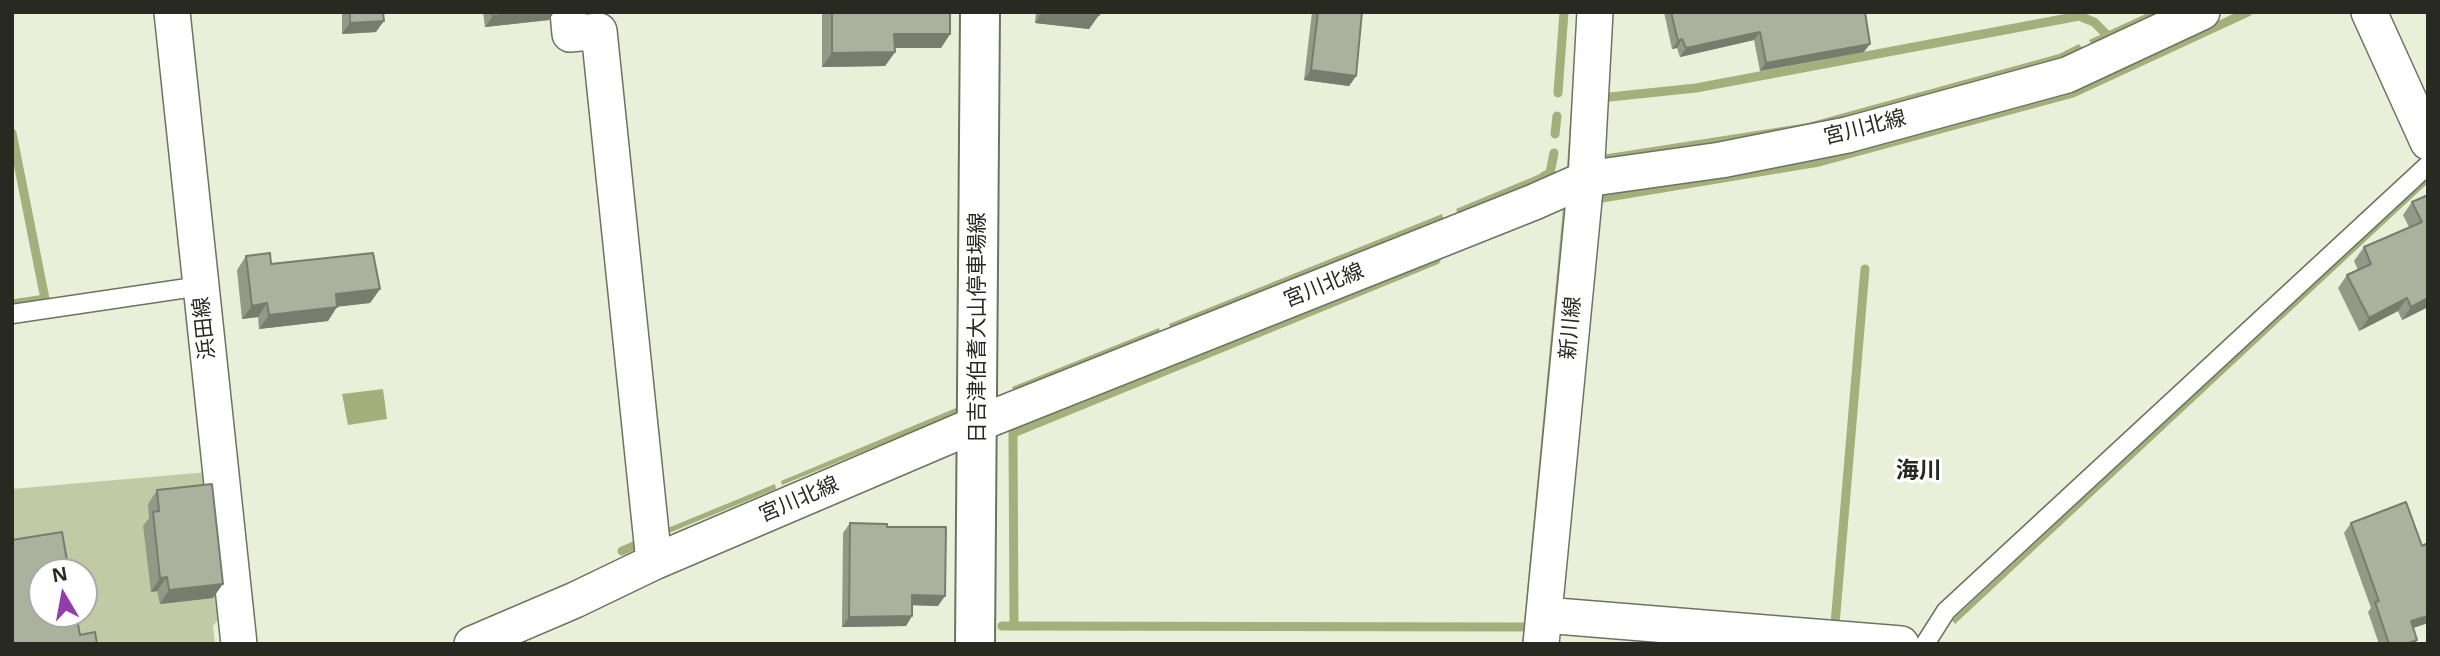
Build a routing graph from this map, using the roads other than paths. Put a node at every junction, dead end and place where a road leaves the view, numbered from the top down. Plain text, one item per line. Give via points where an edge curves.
1 (172, 12) edge
2 (568, 12) edge
3 (980, 12) edge
4 (1595, 12) edge
5 (2202, 12) edge
6 (2370, 12) edge
7 (2428, 142) edge
8 (2428, 165) edge
9 (1586, 179) junction
10 (201, 286) junction
11 (12, 314) edge
12 (978, 424) junction
13 (654, 562) junction
14 (1542, 629) edge
15 (239, 644) edge
16 (472, 644) edge
17 (975, 644) edge
18 (1901, 644) edge
19 (1925, 644) edge

1 - 10 street, 浜田線
2 - 13 street via 570,34 598,31
3 - 12 main road, 日吉津伯耆大山停車場線
4 - 9 street, 新川線
5 - 9 street, 宮川北線 via 2067,75 1847,135 1721,160
6 - 7 street
8 - 19 lane via 1946,611
9 - 12 street, 宮川北線
9 - 14 street, 新川線
10 - 11 lane
10 - 15 street, 浜田線
12 - 13 street, 宮川北線
12 - 17 main road, 日吉津伯耆大山停車場線
13 - 16 street, 宮川北線
14 - 18 street

